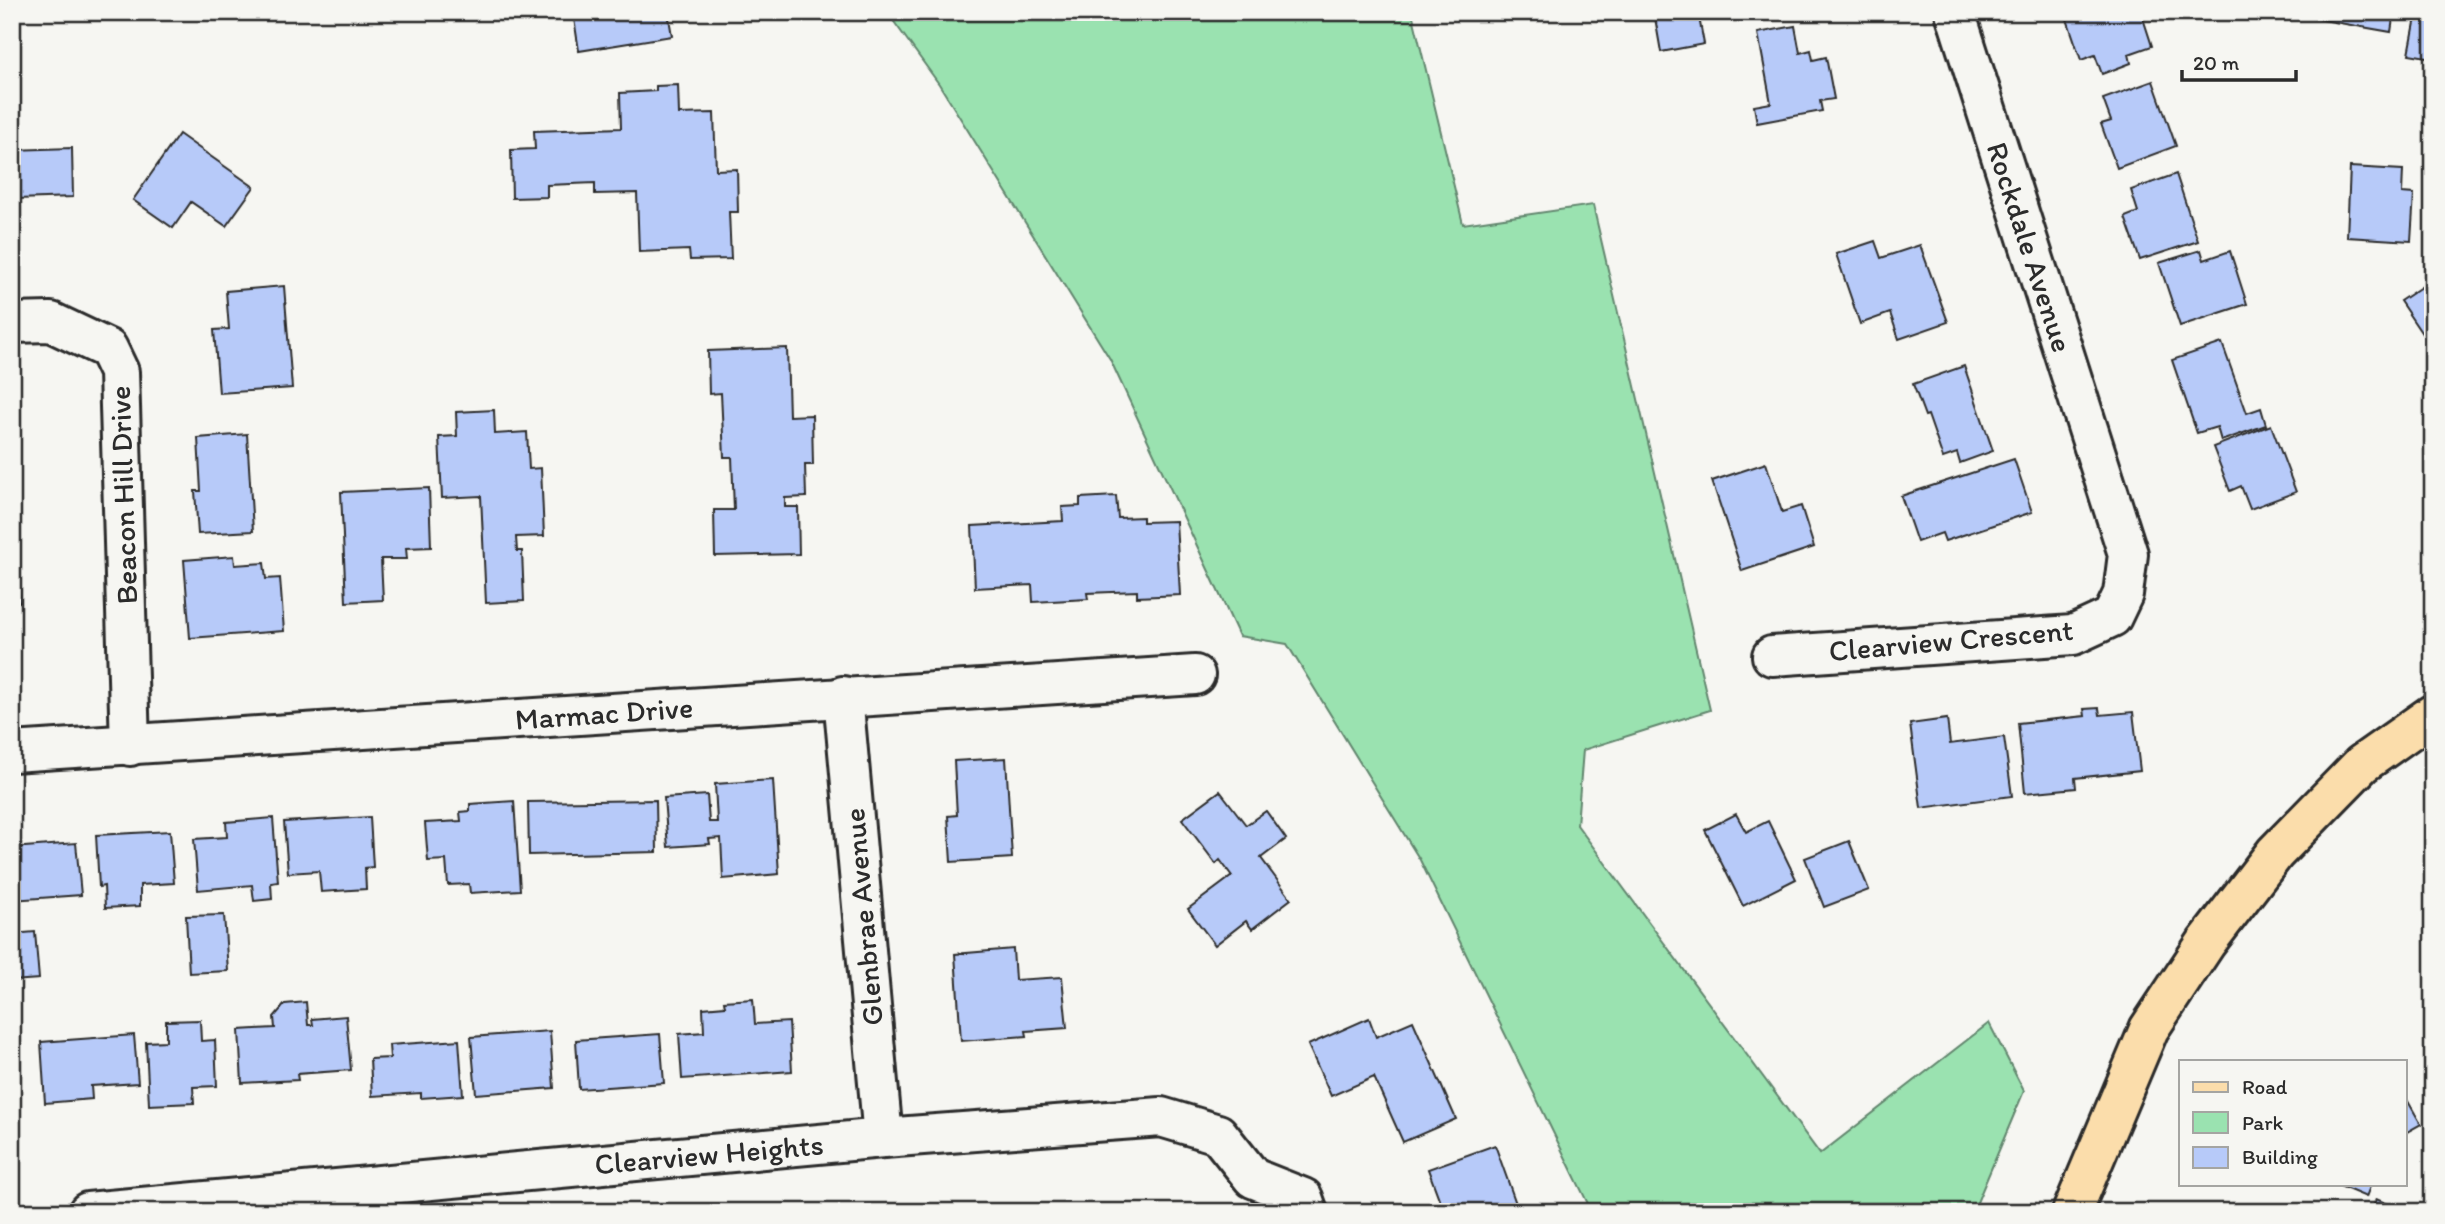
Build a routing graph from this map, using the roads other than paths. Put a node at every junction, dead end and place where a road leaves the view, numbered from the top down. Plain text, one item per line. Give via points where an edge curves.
1 (1955, 12) edge
2 (12, 323) edge
3 (2104, 481) joint
4 (1772, 656) dead end
5 (1195, 675) dead end
6 (844, 696) junction
7 (2433, 714) edge
8 (130, 746) junction
9 (12, 752) edge
10 (883, 1138) junction
11 (1306, 1205) edge
12 (88, 1212) edge
13 (2072, 1212) edge

1 - 3 street, Rockdale Avenue
2 - 8 street, Beacon Hill Drive via 51,322 108,349 119,372
3 - 4 street, Clearview Crescent via 2128,554 2123,594 2112,617 2073,635
5 - 6 street, Marmac Drive
6 - 8 street, Marmac Drive
6 - 10 street, Glenbrae Avenue
7 - 13 main road via 2362,764 2275,853 2206,943 2149,1029
8 - 9 street, Marmac Drive
10 - 11 street, Clearview Heights via 1161,1117 1218,1133 1253,1178
10 - 12 street, Clearview Heights

